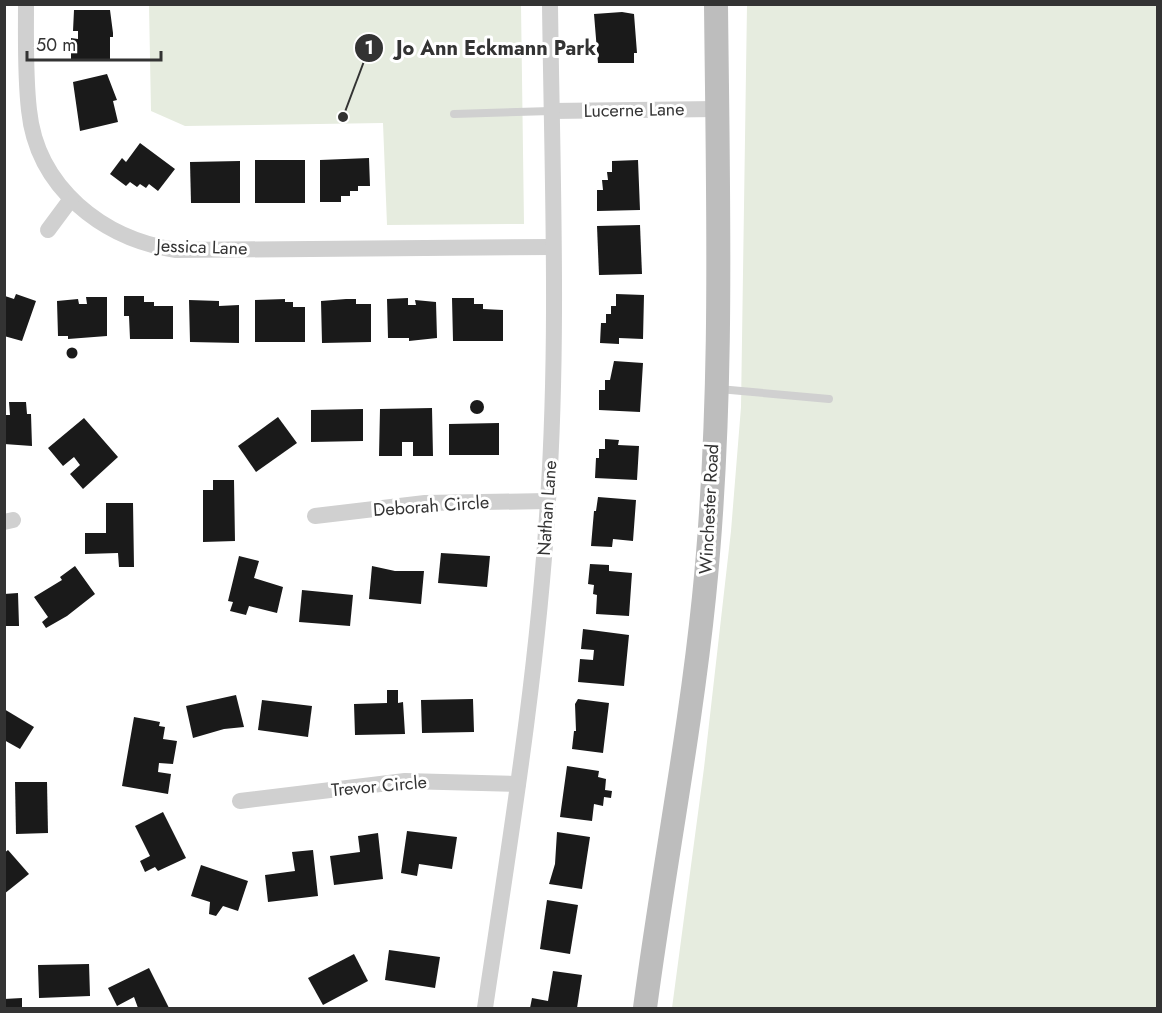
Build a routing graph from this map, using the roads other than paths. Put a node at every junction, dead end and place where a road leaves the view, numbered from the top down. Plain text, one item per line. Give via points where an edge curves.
1 (26, 4) edge
2 (550, 4) edge
3 (716, 4) edge
4 (717, 109) junction
5 (551, 111) junction
6 (454, 114) dead end
7 (71, 199) junction
8 (48, 230) dead end
9 (553, 247) junction
10 (716, 388) junction
11 (829, 399) dead end
12 (548, 501) junction
13 (315, 516) dead end
14 (518, 784) junction
15 (240, 801) dead end
16 (485, 1008) edge
17 (645, 1008) edge

1 - 7 street, Jessica Lane via 29,112 44,162
2 - 5 street, Nathan Lane
3 - 4 main road, Winchester Road
4 - 5 street, Lucerne Lane
4 - 10 main road, Winchester Road
5 - 6 lane
5 - 9 street, Nathan Lane
7 - 8 street
7 - 9 street, Jessica Lane via 86,214 132,240 176,249
9 - 12 street, Nathan Lane via 555,338
10 - 11 lane
10 - 17 main road, Winchester Road via 703,607
12 - 13 street, Deborah Circle via 426,503
12 - 14 street, Nathan Lane
14 - 15 street, Trevor Circle via 405,782
14 - 16 street, Nathan Lane

